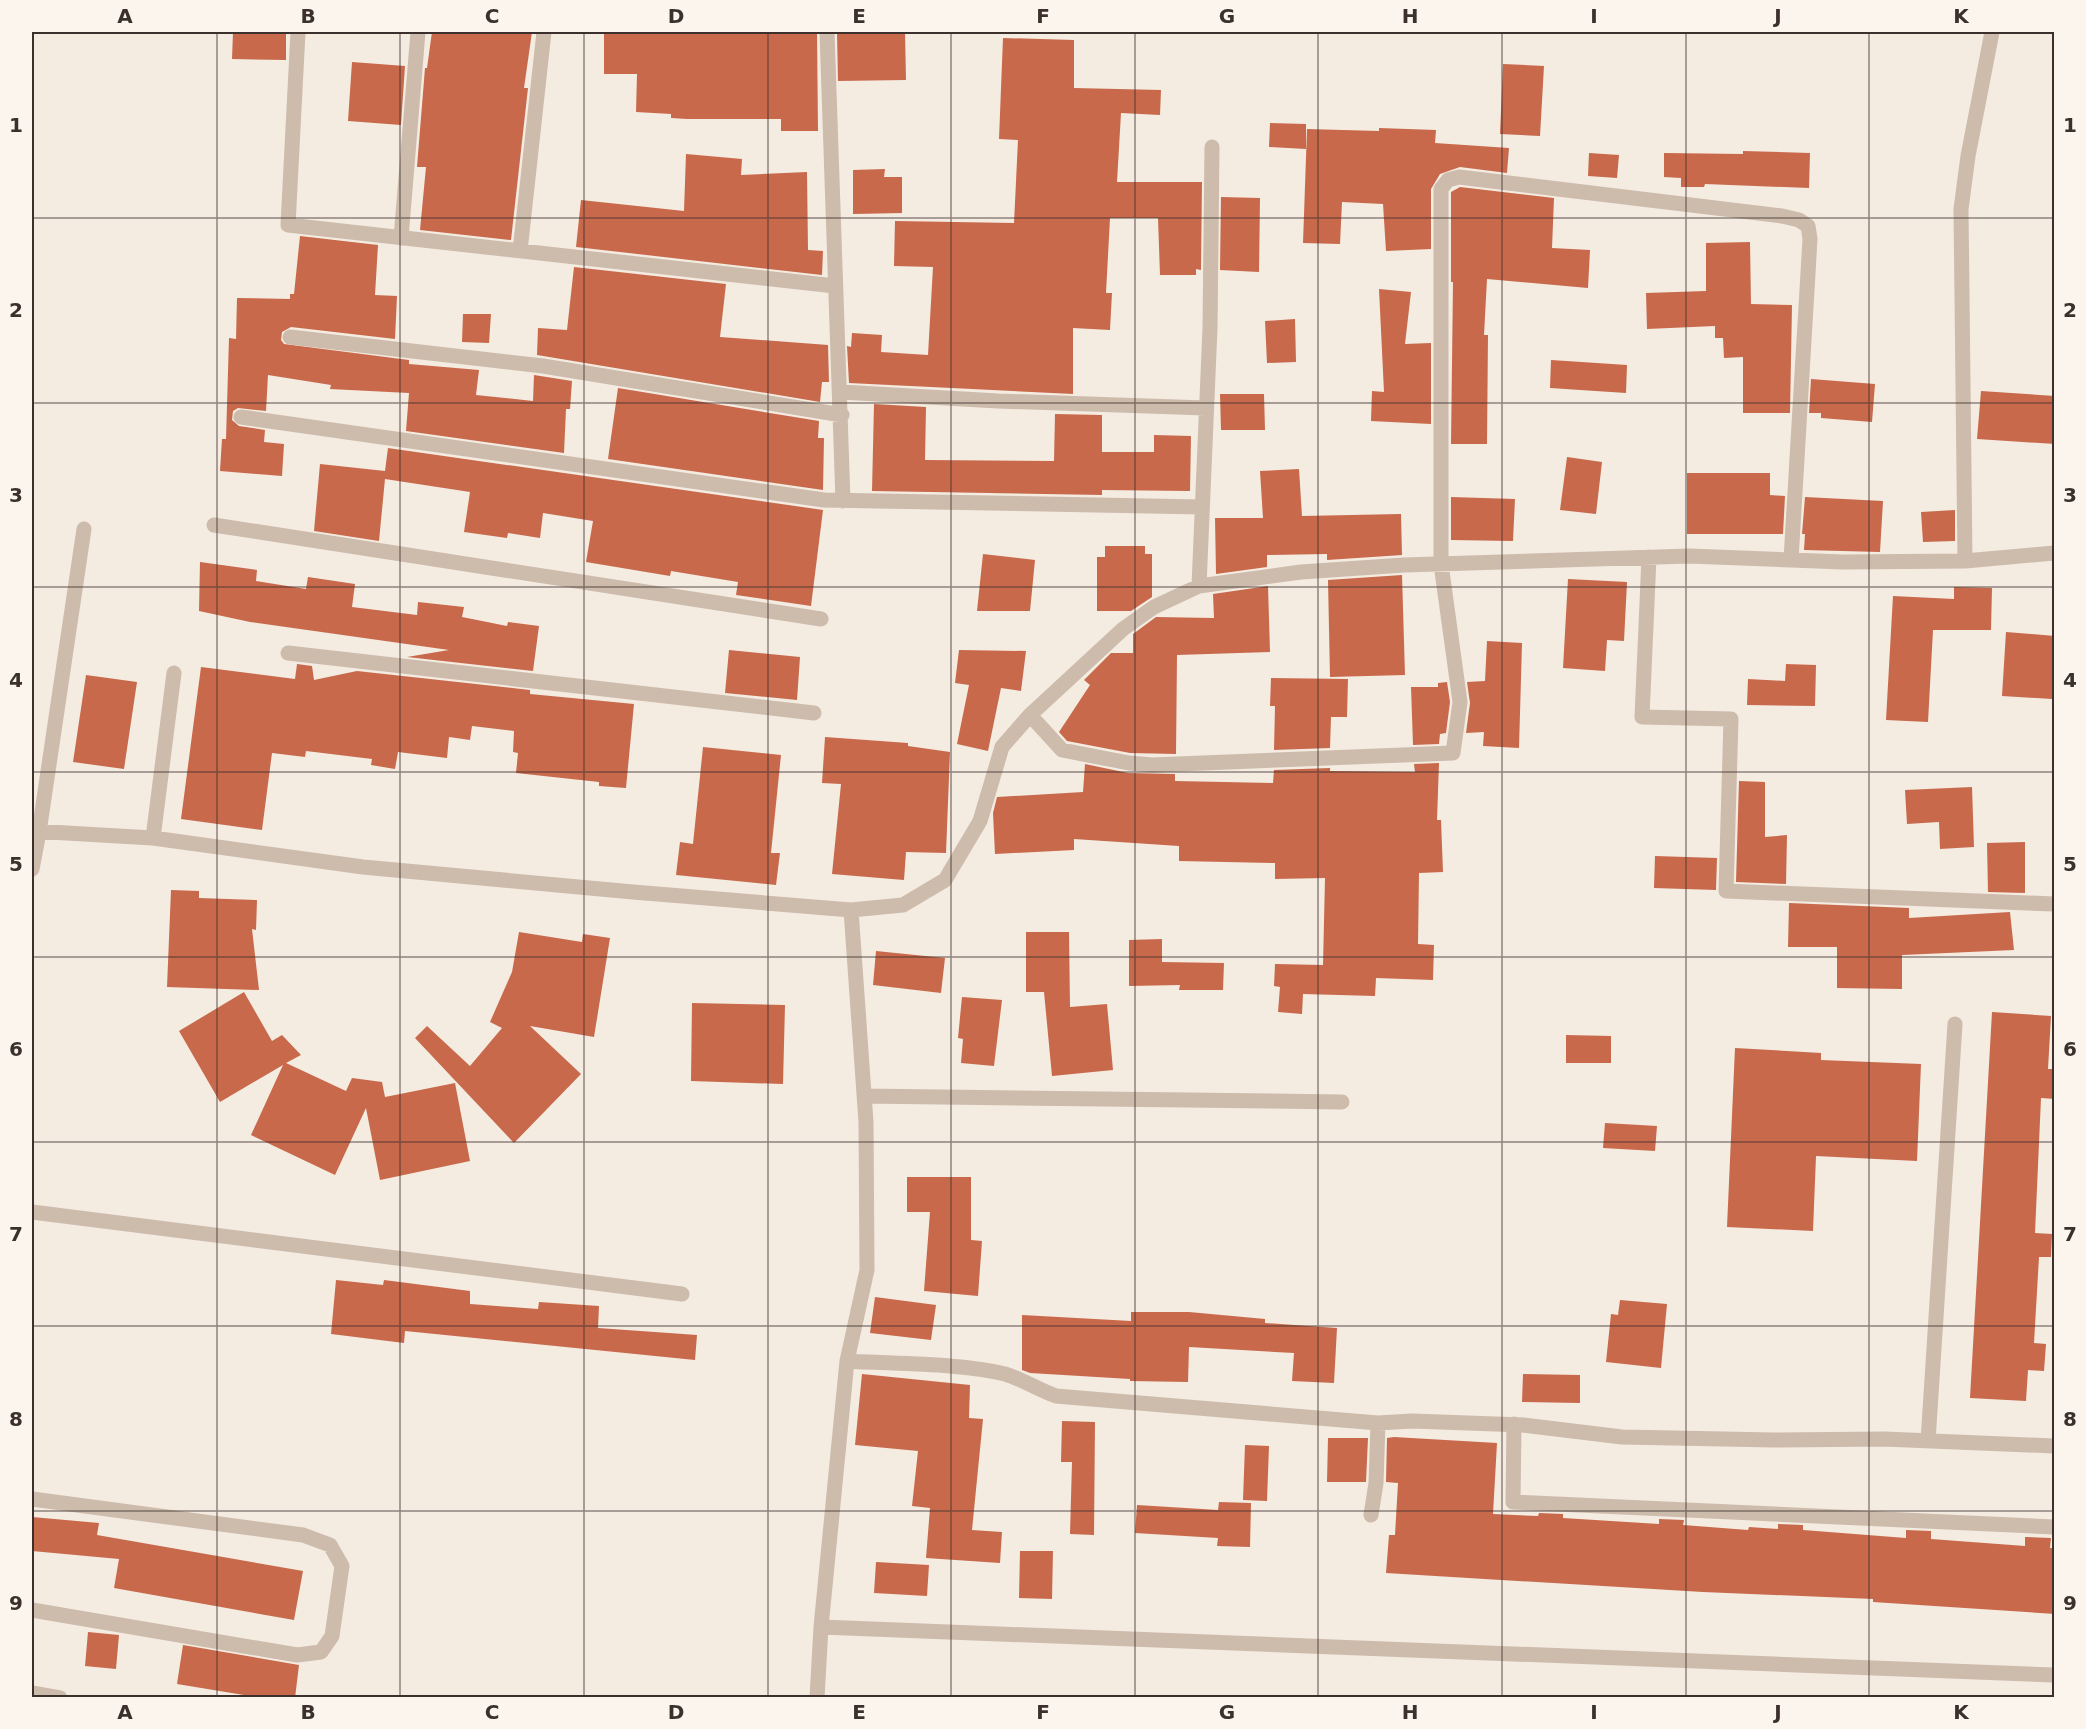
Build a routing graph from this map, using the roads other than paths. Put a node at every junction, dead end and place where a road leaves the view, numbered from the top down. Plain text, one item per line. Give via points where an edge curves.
1 (298, 32) edge
2 (418, 32) edge
3 (544, 32) edge
4 (827, 32) edge
5 (1992, 32) edge
6 (1212, 147) dead end
7 (401, 238) junction
8 (520, 251) junction
9 (835, 285) junction
10 (290, 337) dead end
11 (841, 392) junction
12 (1206, 408) junction
13 (842, 415) junction
14 (241, 417) dead end
15 (843, 501) junction
16 (1202, 507) junction
17 (214, 525) dead end
18 (84, 529) dead end
19 (2055, 554) edge
20 (1648, 557) junction
21 (1791, 560) junction
22 (1965, 561) junction
23 (1441, 564) junction
24 (1199, 586) junction
25 (821, 619) dead end
26 (288, 654) dead end
27 (174, 673) dead end
28 (814, 713) dead end
29 (1030, 715) junction
30 (35, 832) edge
31 (153, 838) junction
32 (32, 869) edge
33 (2055, 904) edge
34 (851, 910) junction
35 (1955, 1024) dead end
36 (864, 1096) junction
37 (1342, 1102) dead end
38 (32, 1212) edge
39 (682, 1294) dead end
40 (847, 1361) junction
41 (1378, 1423) junction
42 (1514, 1424) junction
43 (1928, 1441) junction
44 (2055, 1446) edge
45 (32, 1499) edge
46 (1371, 1515) dead end
47 (2055, 1527) edge
48 (32, 1610) edge
49 (821, 1627) junction
50 (2055, 1675) edge
51 (32, 1693) edge
52 (60, 1698) edge
53 (817, 1698) edge

1 - 7 street via 288,225
2 - 7 street
3 - 8 street
4 - 9 street
5 - 22 street via 1961,208
6 - 12 street
7 - 8 street
8 - 9 street
9 - 11 street
10 - 13 street via 543,366
11 - 12 street
11 - 13 street
12 - 16 street
13 - 15 street
14 - 15 street
15 - 16 street
16 - 24 street
17 - 25 street
18 - 30 street
19 - 22 street
20 - 21 street
20 - 23 street
20 - 33 street via 1642,717 1731,719 1726,891
21 - 22 street
21 - 23 street via 1808,226 1782,216 1459,177 1448,180 1441,189
23 - 24 street via 1301,572
23 - 29 street via 1460,702 1453,753 1129,763 1062,750
24 - 29 street via 1154,607 1123,629
26 - 28 street
27 - 31 street
29 - 34 street via 1002,747 980,821 945,880 903,905
30 - 31 street
30 - 32 street
31 - 34 street via 363,867
34 - 36 street
35 - 43 street
36 - 37 street
36 - 40 street via 867,1270
38 - 39 street
40 - 41 street via 984,1370 1007,1375 1056,1396
40 - 49 street
41 - 42 street
41 - 46 street
42 - 43 street via 1622,1437
42 - 47 street via 1513,1502
43 - 44 street
45 - 48 street via 303,1535 330,1545 342,1566 332,1636 321,1652 297,1654
49 - 50 street
49 - 53 street
51 - 52 street

